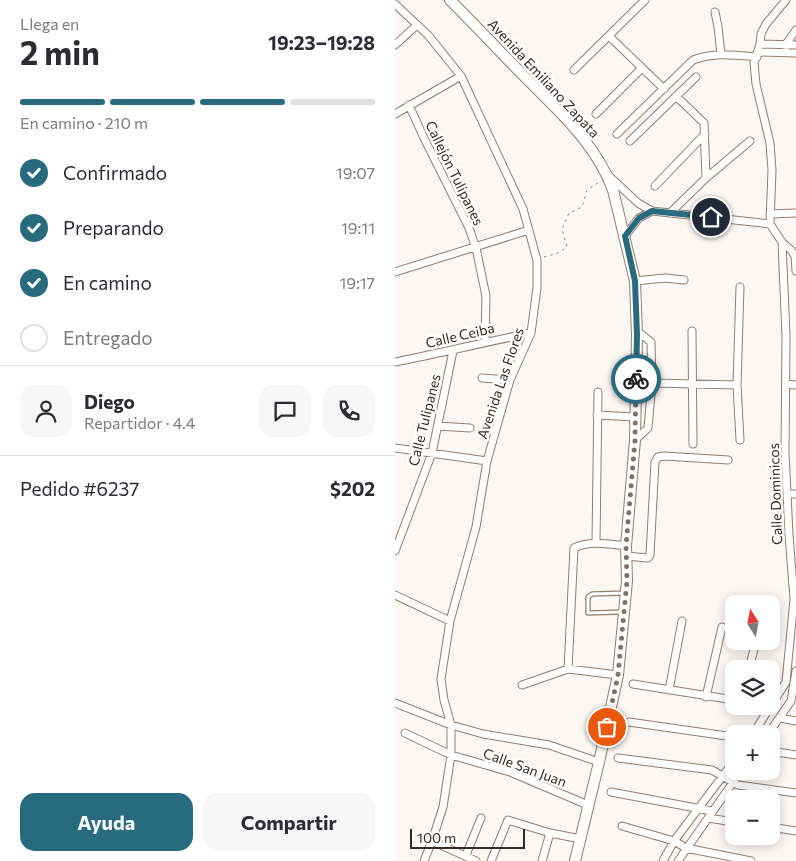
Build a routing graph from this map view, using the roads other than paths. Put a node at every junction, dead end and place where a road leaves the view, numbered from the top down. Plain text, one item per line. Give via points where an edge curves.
1 (450, 0) edge
2 (645, 0) edge
3 (786, 0) edge
4 (395, 4) edge
5 (715, 12) dead end
6 (417, 24) junction
7 (796, 30) edge
8 (609, 36) junction
9 (760, 44) junction
10 (395, 45) edge
11 (796, 45) edge
12 (786, 48) junction
13 (796, 52) edge
14 (721, 54) junction
15 (757, 55) junction
16 (643, 68) junction
17 (574, 70) dead end
18 (461, 76) junction
19 (696, 77) dead end
20 (664, 88) junction
21 (677, 96) junction
22 (409, 105) junction
23 (395, 114) edge
24 (596, 114) dead end
25 (617, 134) dead end
26 (705, 134) junction
27 (630, 141) dead end
28 (750, 141) dead end
29 (608, 175) junction
30 (706, 178) junction
31 (655, 186) dead end
32 (652, 211) junction
33 (669, 213) junction
34 (796, 213) edge
35 (770, 214) junction
36 (770, 224) junction
37 (529, 230) junction
38 (625, 236) junction
39 (782, 242) junction
40 (476, 248) junction
41 (796, 271) edge
42 (395, 272) edge
43 (684, 280) dead end
44 (635, 281) junction
45 (740, 287) dead end
46 (637, 330) junction
47 (692, 331) dead end
48 (531, 333) junction
49 (485, 342) junction
50 (453, 351) junction
51 (395, 362) edge
52 (482, 378) dead end
53 (511, 380) junction
54 (652, 383) junction
55 (692, 384) junction
56 (785, 384) junction
57 (737, 385) junction
58 (796, 385) edge
59 (597, 392) dead end
60 (597, 415) junction
61 (635, 416) junction
62 (438, 426) junction
63 (470, 428) dead end
64 (635, 440) junction
65 (740, 440) dead end
66 (693, 444) dead end
67 (395, 448) edge
68 (432, 453) junction
69 (728, 460) dead end
70 (487, 461) junction
71 (787, 494) junction
72 (796, 494) edge
73 (595, 543) junction
74 (395, 551) edge
75 (626, 551) junction
76 (794, 575) edge
77 (626, 592) junction
78 (395, 595) edge
79 (795, 610) edge
80 (624, 612) junction
81 (450, 621) junction
82 (682, 621) dead end
83 (721, 627) dead end
84 (793, 647) edge
85 (568, 669) junction
86 (796, 671) edge
87 (618, 675) junction
88 (633, 684) dead end
89 (795, 684) edge
90 (523, 685) dead end
91 (669, 690) junction
92 (780, 691) edge
93 (706, 697) junction
94 (725, 699) edge
95 (395, 704) edge
96 (780, 718) junction
97 (796, 721) edge
98 (629, 722) dead end
99 (451, 725) junction
100 (775, 725) edge
101 (405, 733) dead end
102 (725, 736) edge
103 (780, 752) edge
104 (451, 754) junction
105 (796, 755) edge
106 (618, 758) dead end
107 (599, 762) junction
108 (725, 773) edge
109 (723, 776) junction
110 (735, 780) edge
111 (733, 783) junction
112 (611, 792) dead end
113 (796, 793) edge
114 (589, 805) junction
115 (700, 808) junction
116 (712, 811) junction
117 (481, 818) dead end
118 (707, 818) junction
119 (725, 821) edge
120 (622, 826) dead end
121 (780, 829) edge
122 (796, 831) edge
123 (550, 833) junction
124 (581, 839) junction
125 (674, 841) junction
126 (432, 842) junction
127 (687, 848) junction
128 (466, 855) junction
129 (424, 861) edge
130 (476, 861) edge
131 (491, 861) edge
132 (542, 861) edge
133 (575, 861) edge
134 (663, 861) edge
135 (678, 861) edge
136 (751, 861) edge

1 - 29 main road, Avenida Emiliano Zapata via 557,109 591,148
2 - 8 street
3 - 9 street via 766,24
4 - 6 street, Avenida Las Flores
5 - 14 street
6 - 10 street
6 - 18 street, Avenida Las Flores
7 - 12 street
8 - 16 street
8 - 17 street
9 - 12 street
9 - 15 street
11 - 12 street
12 - 13 street
12 - 15 street
14 - 15 street
14 - 20 street via 693,60
15 - 35 street via 754,63 756,84 772,161
16 - 20 street
16 - 24 street
18 - 22 street
18 - 37 street, Avenida Las Flores via 523,208
19 - 21 street
20 - 25 street
21 - 26 street via 704,123
21 - 27 street
22 - 23 street
22 - 40 street, Callejón Tulipanes
26 - 30 street
26 - 31 street
28 - 30 street
29 - 32 street via 638,203
29 - 38 main road, Avenida Emiliano Zapata
30 - 33 street
32 - 33 street
32 - 38 street via 639,218
33 - 36 street
34 - 35 street
35 - 36 street
36 - 39 street
37 - 40 street
37 - 48 street, Avenida Las Flores via 537,260
38 - 44 main road, Avenida Emiliano Zapata
39 - 41 street via 795,256
39 - 56 street, Calle Dominicos
40 - 42 street
40 - 49 street, Callejón Tulipanes via 486,296
43 - 44 street
44 - 46 main road, Avenida Emiliano Zapata
45 - 57 street
46 - 54 street via 651,342
46 - 61 main road, Avenida Emiliano Zapata
47 - 55 street
48 - 49 street, Calle Ceiba
48 - 53 street, Avenida Las Flores
49 - 50 street, Calle Ceiba
50 - 51 street, Calle Ceiba
50 - 62 street, Calle Tulipanes
52 - 53 street
53 - 70 street, Avenida Las Flores
54 - 55 street
54 - 64 street via 649,428
55 - 57 street
55 - 66 street
56 - 58 street
56 - 71 street, Calle Dominicos
57 - 65 street
59 - 60 street
60 - 61 street
60 - 73 street
61 - 64 main road, Avenida Emiliano Zapata
62 - 63 street
62 - 68 street, Calle Tulipanes
64 - 75 main road, Avenida Emiliano Zapata
67 - 68 street
68 - 70 street
68 - 74 street, Calle Tulipanes
69 - 75 street via 657,457 650,555 644,558
70 - 81 street, Avenida Las Flores via 476,527
71 - 72 street
71 - 76 street, Calle Dominicos
73 - 75 street
73 - 85 street via 583,543 574,548
75 - 77 main road, Avenida Emiliano Zapata
76 - 79 street, Calle Dominicos
77 - 80 main road, Avenida Emiliano Zapata
77 - 80 lane via 588,597 588,613
78 - 81 street
79 - 84 street, Calle Dominicos
80 - 87 main road, Avenida Emiliano Zapata
81 - 99 street, Avenida Las Flores via 441,679
82 - 91 street
83 - 93 street
84 - 92 street, Calle Dominicos via 786,682
85 - 87 street
85 - 90 street
86 - 89 street
87 - 107 main road, Avenida Emiliano Zapata
88 - 91 street
89 - 96 street via 791,701
91 - 93 street
93 - 94 street
95 - 99 street
96 - 97 street
96 - 100 street
98 - 102 street
99 - 104 street, Avenida Las Flores
99 - 107 street via 549,745
101 - 104 street, Calle San Juan
103 - 105 street
104 - 114 street, Calle San Juan via 510,772
104 - 126 street, Avenida Las Flores via 443,807
106 - 109 street via 712,770
107 - 114 main road, Avenida Emiliano Zapata
108 - 109 street
109 - 111 street
109 - 115 street
110 - 111 street
111 - 113 street
111 - 116 street
112 - 115 street
114 - 124 main road, Avenida Emiliano Zapata
115 - 116 street
115 - 125 street
116 - 118 street
117 - 128 street
118 - 119 street
118 - 127 street
120 - 125 street
121 - 122 street
123 - 124 street
123 - 131 street via 508,820
123 - 132 street
124 - 133 main road, Avenida Emiliano Zapata
125 - 127 street
125 - 134 street
126 - 128 street
126 - 129 street, Avenida Las Flores
127 - 135 street
127 - 136 street
128 - 130 street

